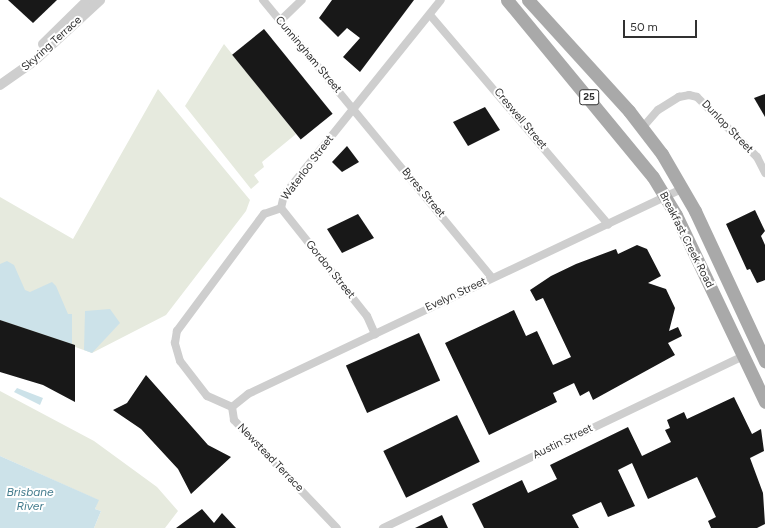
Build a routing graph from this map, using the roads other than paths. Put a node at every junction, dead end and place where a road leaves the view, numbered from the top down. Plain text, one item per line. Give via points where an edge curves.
1 (88, 0) edge
2 (100, 0) edge
3 (263, 0) edge
4 (302, 0) edge
5 (441, 0) edge
6 (507, 0) edge
7 (528, 0) edge
8 (430, 15) junction
9 (280, 21) junction
10 (0, 76) edge
11 (0, 85) edge
12 (353, 110) junction
13 (642, 127) junction
14 (765, 174) edge
15 (683, 188) junction
16 (665, 198) junction
17 (281, 208) junction
18 (608, 224) junction
19 (492, 278) junction
20 (375, 334) junction
21 (743, 356) junction
22 (765, 361) edge
23 (765, 402) edge
24 (232, 407) junction
25 (337, 528) edge
26 (383, 528) edge

1 - 10 street, Skyring Terrace via 22,64
2 - 11 street, Skyring Terrace via 34,61
3 - 9 street, Cunningham Street
4 - 9 street
5 - 8 street, Waterloo Street
6 - 16 main road, Breakfast Creek Road / 25 via 621,135
7 - 13 main road, Breakfast Creek Road / 25
8 - 12 street, Waterloo Street
8 - 18 street, Creswell Street
9 - 12 street, Cunningham Street
12 - 17 street, Waterloo Street via 284,195
12 - 19 street, Byres Street
13 - 14 street, Dunlop Street via 658,110 679,97 689,94 698,97 757,158
13 - 15 main road, Breakfast Creek Road / 25
15 - 16 street, Evelyn Street
15 - 22 main road, Breakfast Creek Road / 25
16 - 18 street, Evelyn Street
16 - 21 main road, Breakfast Creek Road / 25
17 - 20 street, Gordon Street via 367,316
17 - 24 street, Waterloo Street via 264,214 177,331 175,343 180,361 207,396
18 - 19 street, Evelyn Street
19 - 20 street, Evelyn Street
20 - 24 street, Evelyn Street via 248,394
21 - 23 main road, Breakfast Creek Road / 25
21 - 26 street, Austin Street
24 - 25 street, Newstead Terrace via 234,420

